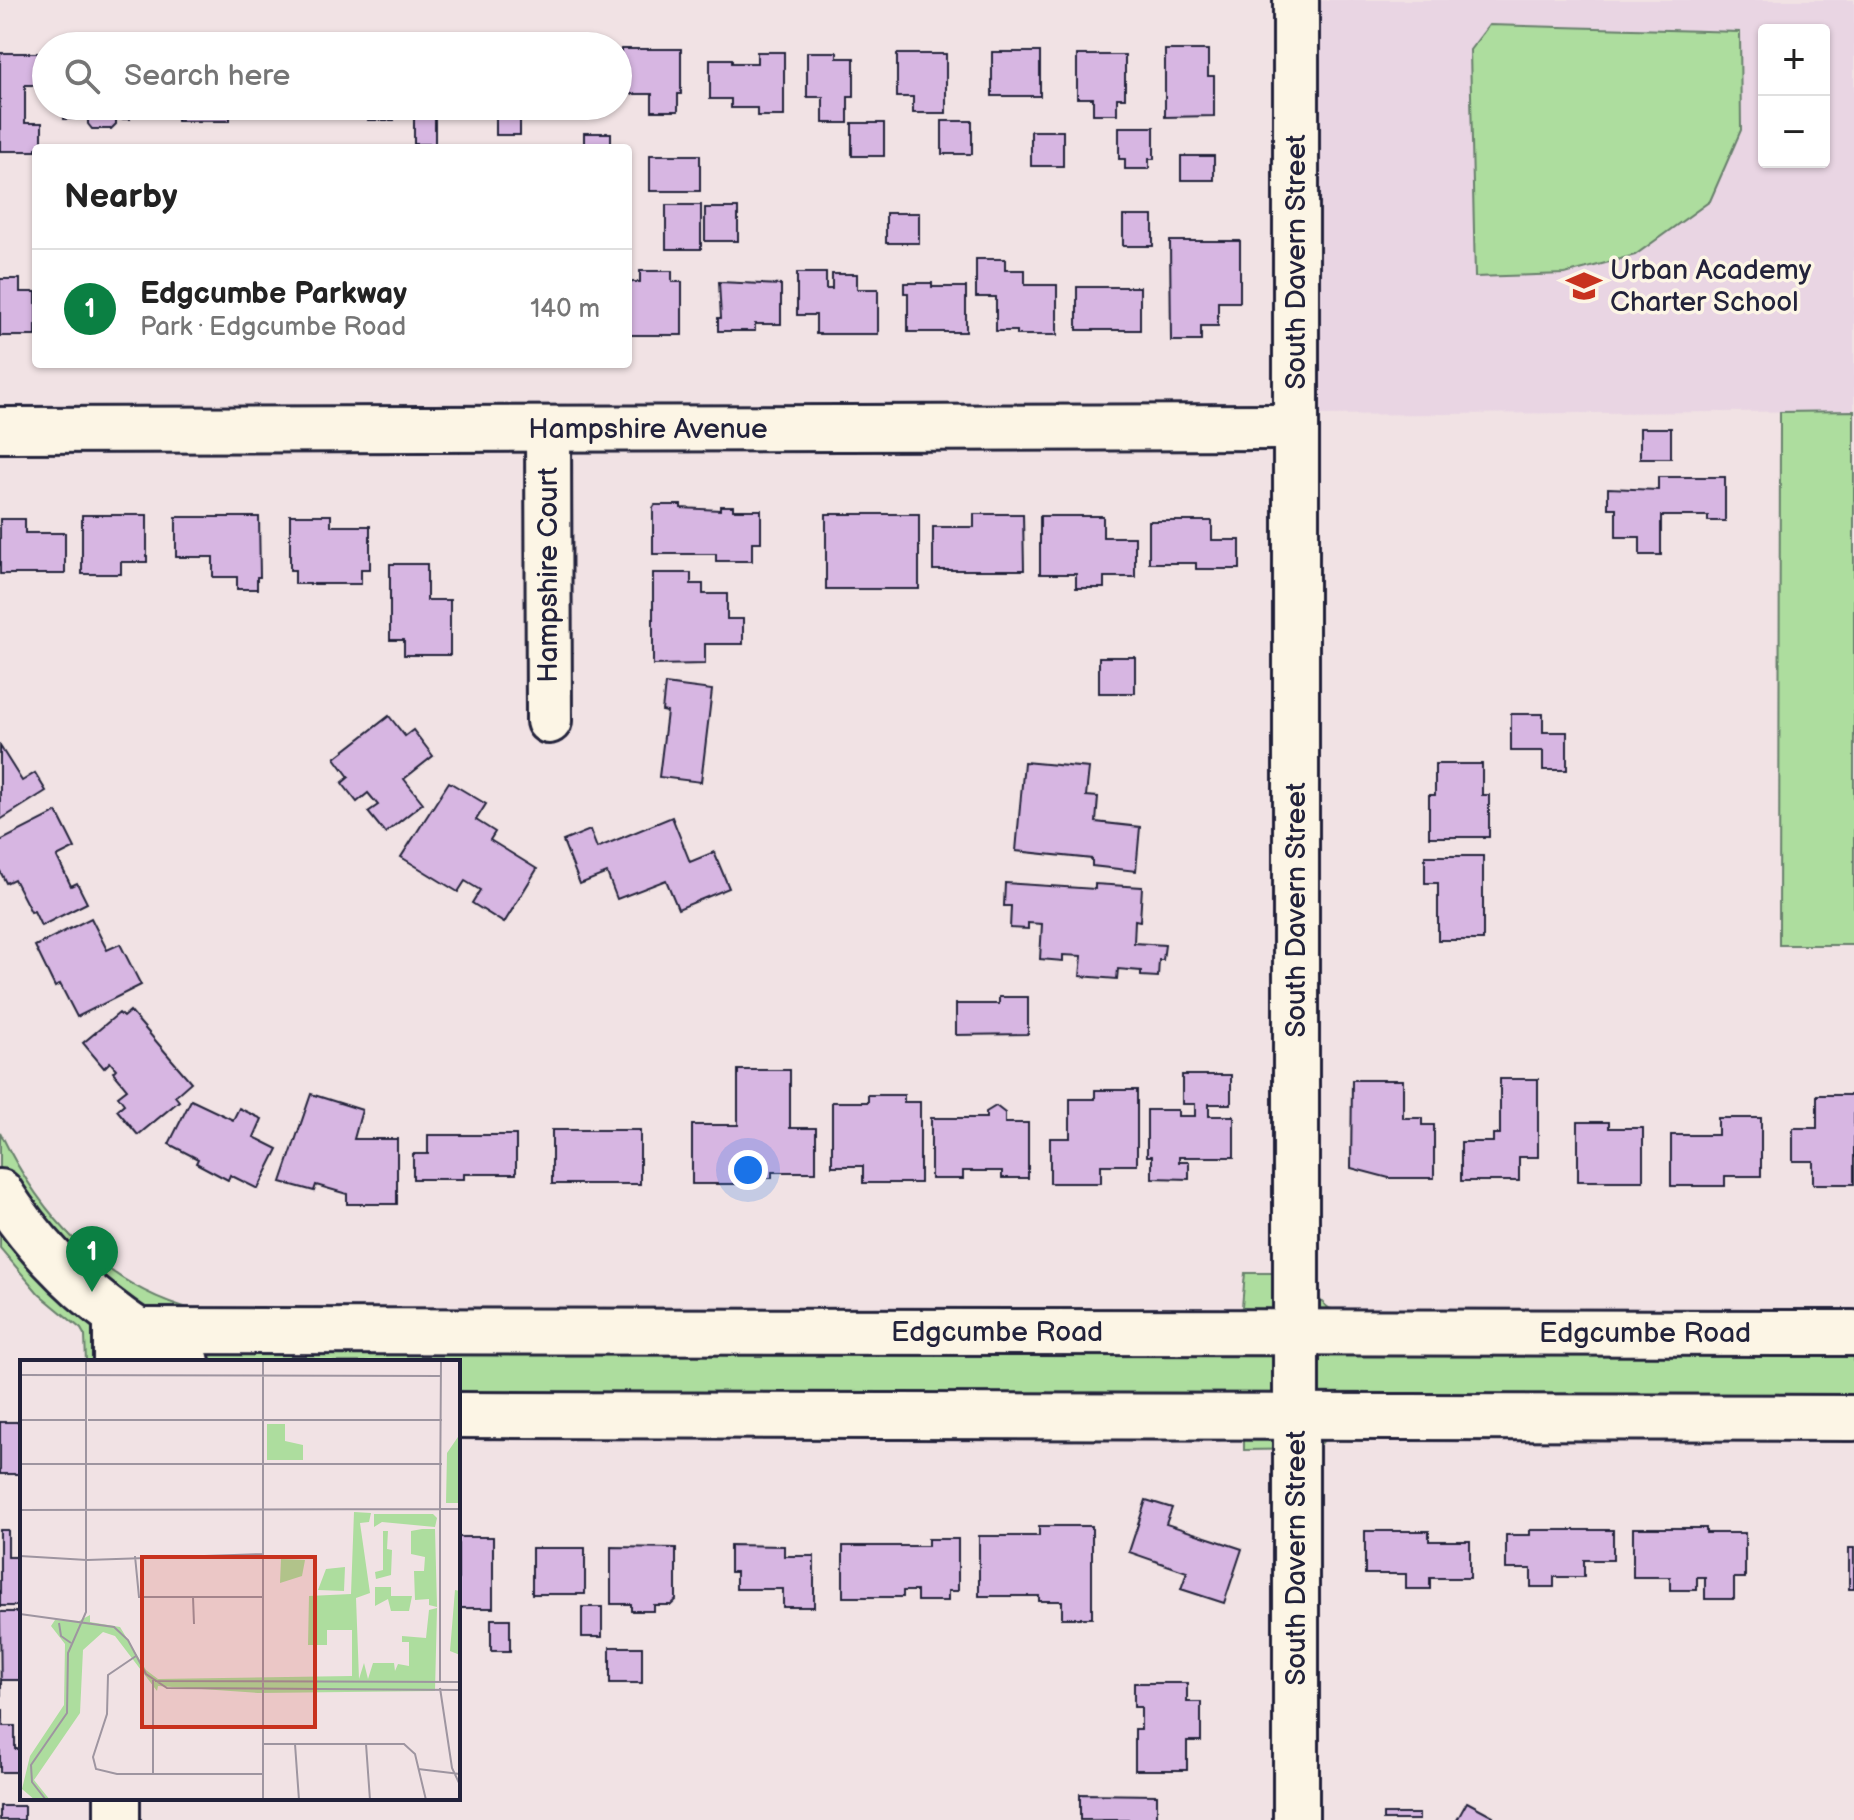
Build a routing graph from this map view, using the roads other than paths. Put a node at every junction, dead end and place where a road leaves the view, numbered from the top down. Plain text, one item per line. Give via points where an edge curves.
1 (1296, 0) edge
2 (1296, 427) junction
3 (0, 430) edge
4 (548, 430) junction
5 (549, 721) dead end
6 (0, 1192) edge
7 (1296, 1333) junction
8 (1854, 1333) edge
9 (124, 1336) edge
10 (182, 1360) edge
11 (460, 1415) edge
12 (1296, 1417) junction
13 (1854, 1418) edge
14 (1296, 1820) edge

1 - 2 street, South Davern Street
2 - 4 street, Hampshire Avenue
2 - 7 street, South Davern Street
3 - 4 street, Hampshire Avenue
4 - 5 street, Hampshire Court
6 - 9 street
7 - 8 street, Edgcumbe Road
7 - 9 street, Edgcumbe Road
7 - 12 street, South Davern Street
9 - 10 street
11 - 12 street
12 - 13 street
12 - 14 street, South Davern Street

